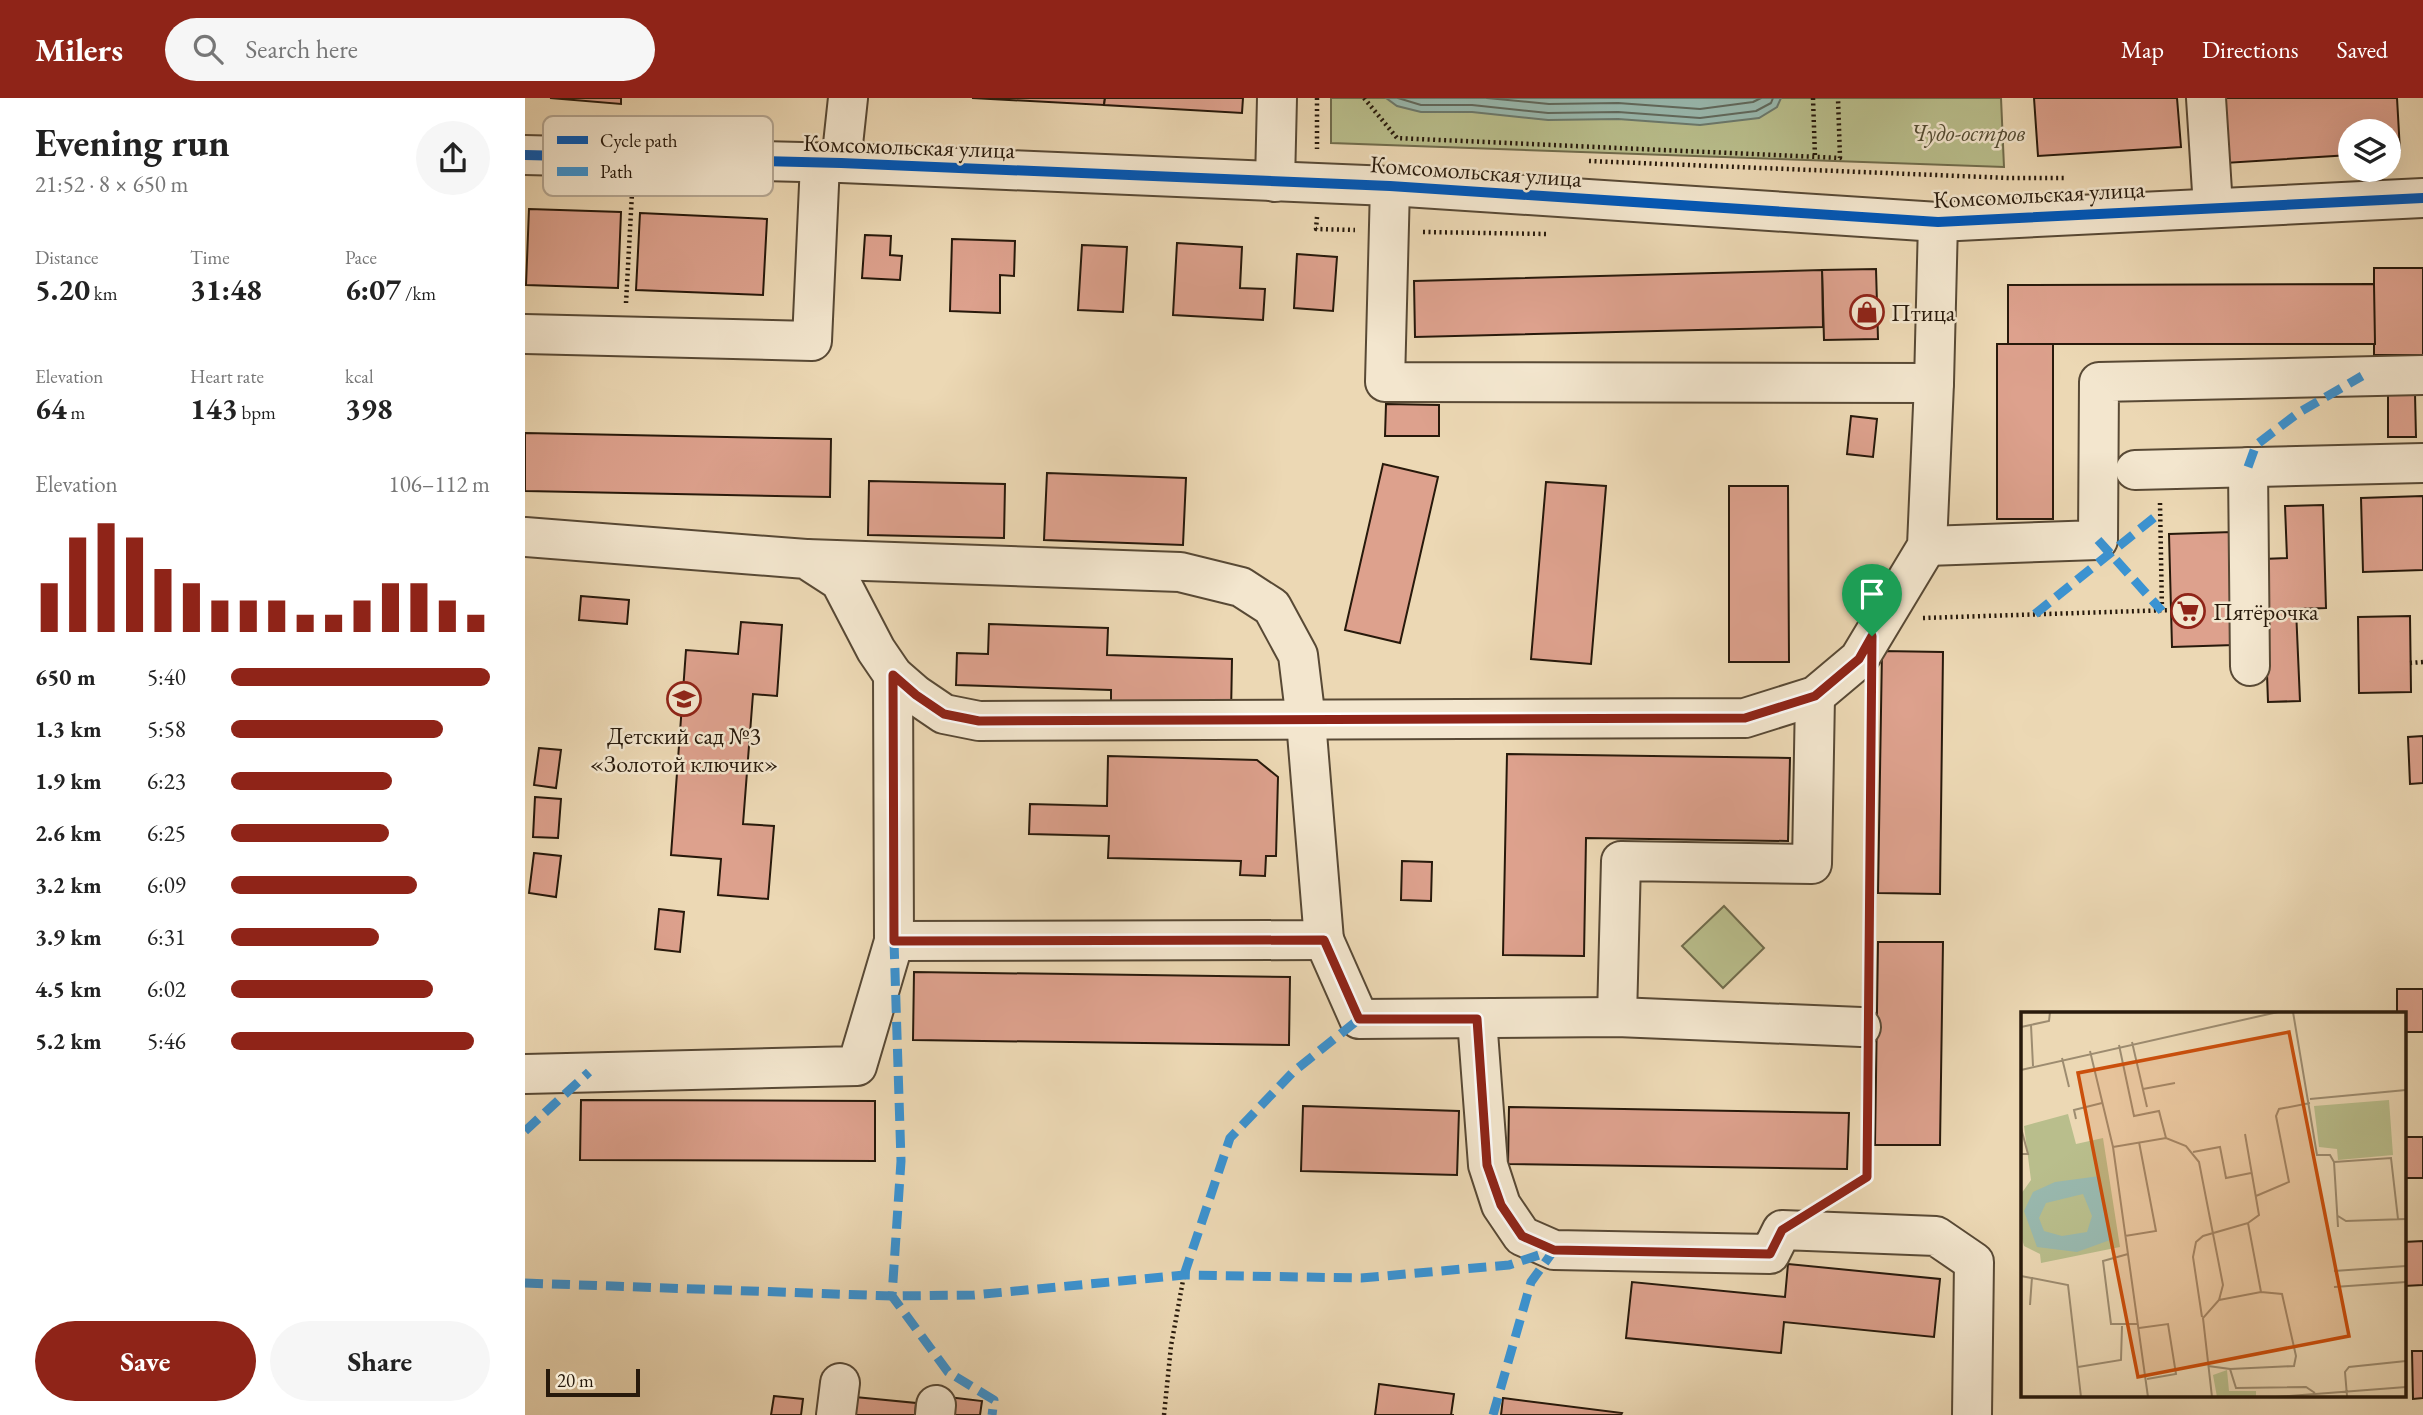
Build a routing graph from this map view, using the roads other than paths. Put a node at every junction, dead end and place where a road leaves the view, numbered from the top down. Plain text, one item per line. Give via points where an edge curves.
1 (848, 98) edge
2 (1277, 98) edge
3 (2206, 98) edge
4 (525, 155) edge
5 (543, 155) edge
6 (773, 161) edge
7 (831, 163) junction
8 (1275, 182) junction
9 (1389, 186) junction
10 (2423, 198) edge
11 (2213, 207) junction
12 (1938, 222) junction
13 (525, 334) edge
14 (2423, 375) edge
15 (1934, 383) junction
16 (2423, 463) edge
17 (2248, 467) junction
18 (2147, 470) road end
19 (525, 537) edge
20 (1927, 546) junction
21 (806, 559) junction
22 (2250, 666) dead end
23 (893, 675) junction
24 (1815, 696) junction
25 (1307, 721) junction
26 (1324, 940) junction
27 (894, 941) junction
28 (1617, 1017) junction
29 (1477, 1019) junction
30 (1866, 1025) road end
31 (525, 1074) edge
32 (1972, 1415) edge

1 - 7 street
2 - 8 street
3 - 11 street
4 - 5 street, Комсомольская улица
6 - 7 street, Комсомольская улица
7 - 8 street, Комсомольская улица
7 - 13 street via 812,341
8 - 9 street, Комсомольская улица
9 - 12 street, Комсомольская улица
9 - 15 street via 1385,382
10 - 11 street, Комсомольская улица
11 - 12 street, Комсомольская улица
12 - 15 street
14 - 20 street via 2099,382 2098,540
15 - 20 street
16 - 17 street
17 - 18 street
17 - 22 street
19 - 21 street
20 - 24 street via 1859,659
21 - 23 street via 841,582
21 - 25 street via 1180,572 1241,587 1272,607 1298,655
23 - 25 street via 944,714 979,721
23 - 27 street
24 - 25 street via 1745,718
24 - 28 street via 1812,864 1621,861
25 - 26 street
26 - 27 street
26 - 29 street via 1359,1019
27 - 31 street via 856,1066
28 - 29 street
28 - 30 street
29 - 32 street via 1487,1165 1501,1205 1522,1236 1554,1250 1770,1254 1782,1230 1936,1236 1974,1262

